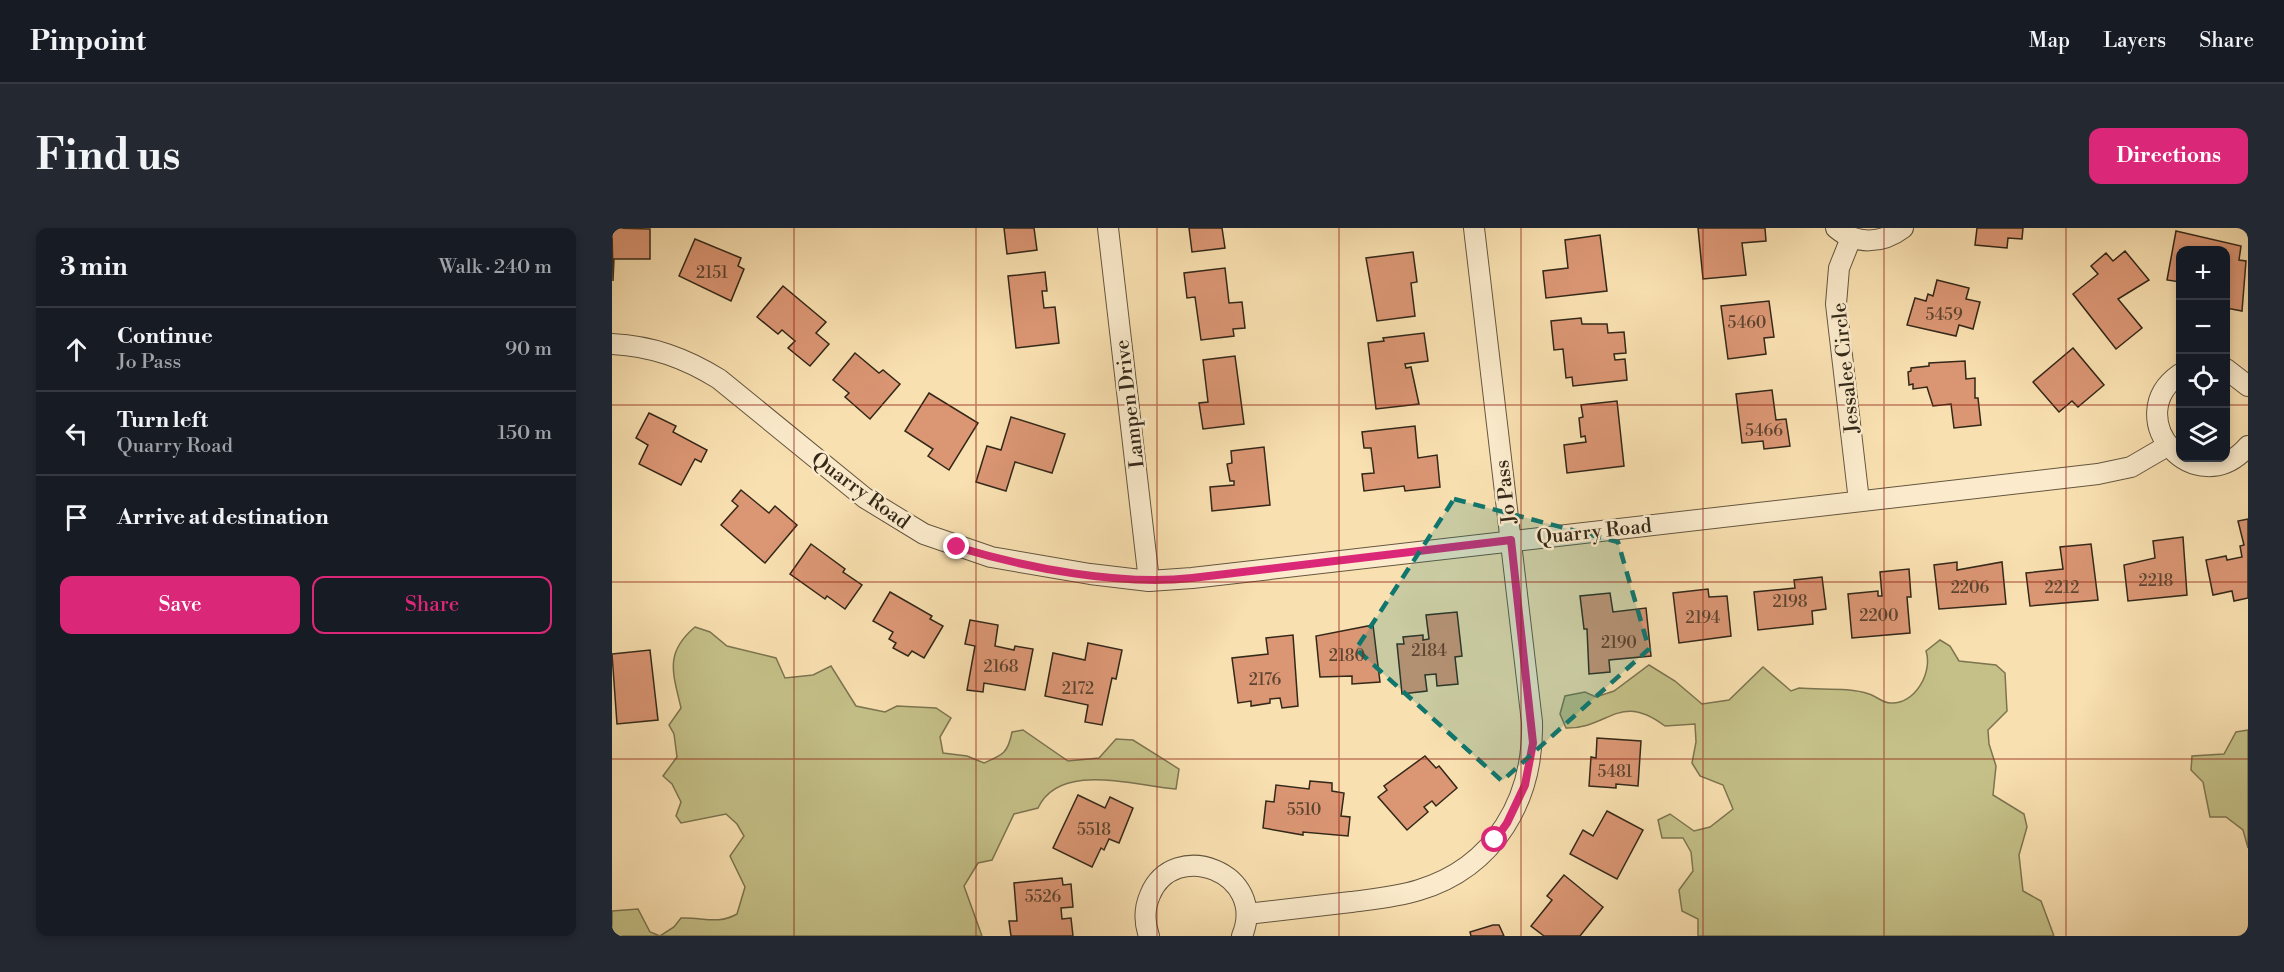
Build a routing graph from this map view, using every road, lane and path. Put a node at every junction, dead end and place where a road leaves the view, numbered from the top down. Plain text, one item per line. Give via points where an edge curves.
1 (1108, 228) edge
2 (1474, 228) edge
3 (1903, 228) edge
4 (1843, 233) edge
5 (612, 344) edge
6 (2230, 372) edge
7 (2176, 378) edge
8 (2248, 386) edge
9 (2167, 446) junction
10 (2248, 446) edge
11 (1859, 501) junction
12 (1511, 540) junction
13 (1149, 581) junction
14 (1247, 914) junction
15 (1149, 936) edge
16 (1242, 936) edge

1 - 13 street, Lampen Drive
2 - 12 street, Jo Pass
3 - 4 street, Jessalee Circle via 1880,240 1865,241
4 - 11 street, Jessalee Circle via 1836,304
5 - 13 street, Quarry Road via 652,348 697,365 865,498 924,534 991,557
6 - 8 street
7 - 9 street via 2158,408 2161,434
9 - 10 street via 2187,462 2213,466 2237,457
9 - 11 street, Quarry Road via 2150,458 2115,472
11 - 12 street, Quarry Road
12 - 13 street, Quarry Road
12 - 14 street, Jo Pass via 1533,743 1525,785 1507,823 1480,856 1419,890
14 - 15 street via 1240,891 1221,872 1209,867 1182,867 1170,872 1151,891 1145,917
14 - 16 street

